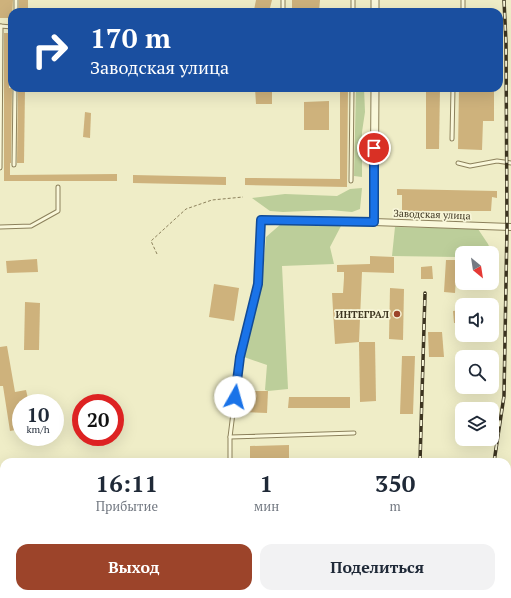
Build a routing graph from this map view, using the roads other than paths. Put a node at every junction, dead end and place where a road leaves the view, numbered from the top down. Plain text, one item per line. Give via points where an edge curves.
1 (0, 26) edge
2 (15, 92) edge
3 (352, 92) edge
4 (375, 92) edge
5 (453, 92) edge
6 (452, 139) dead end
7 (458, 163) dead end
8 (511, 163) edge
9 (14, 164) dead end
10 (0, 168) edge
11 (351, 180) dead end
12 (58, 187) dead end
13 (374, 222) junction
14 (0, 227) edge
15 (511, 227) edge
16 (354, 433) dead end
17 (230, 437) junction
18 (230, 458) edge

1 - 10 lane
2 - 9 lane
3 - 11 lane
4 - 13 street
5 - 6 lane
7 - 8 lane via 470,166 498,161
12 - 14 lane via 58,211 31,226
13 - 15 street, Заводская улица
13 - 17 lane, Заводская улица via 261,220 258,284 240,357
16 - 17 lane
17 - 18 lane, Заводская улица

